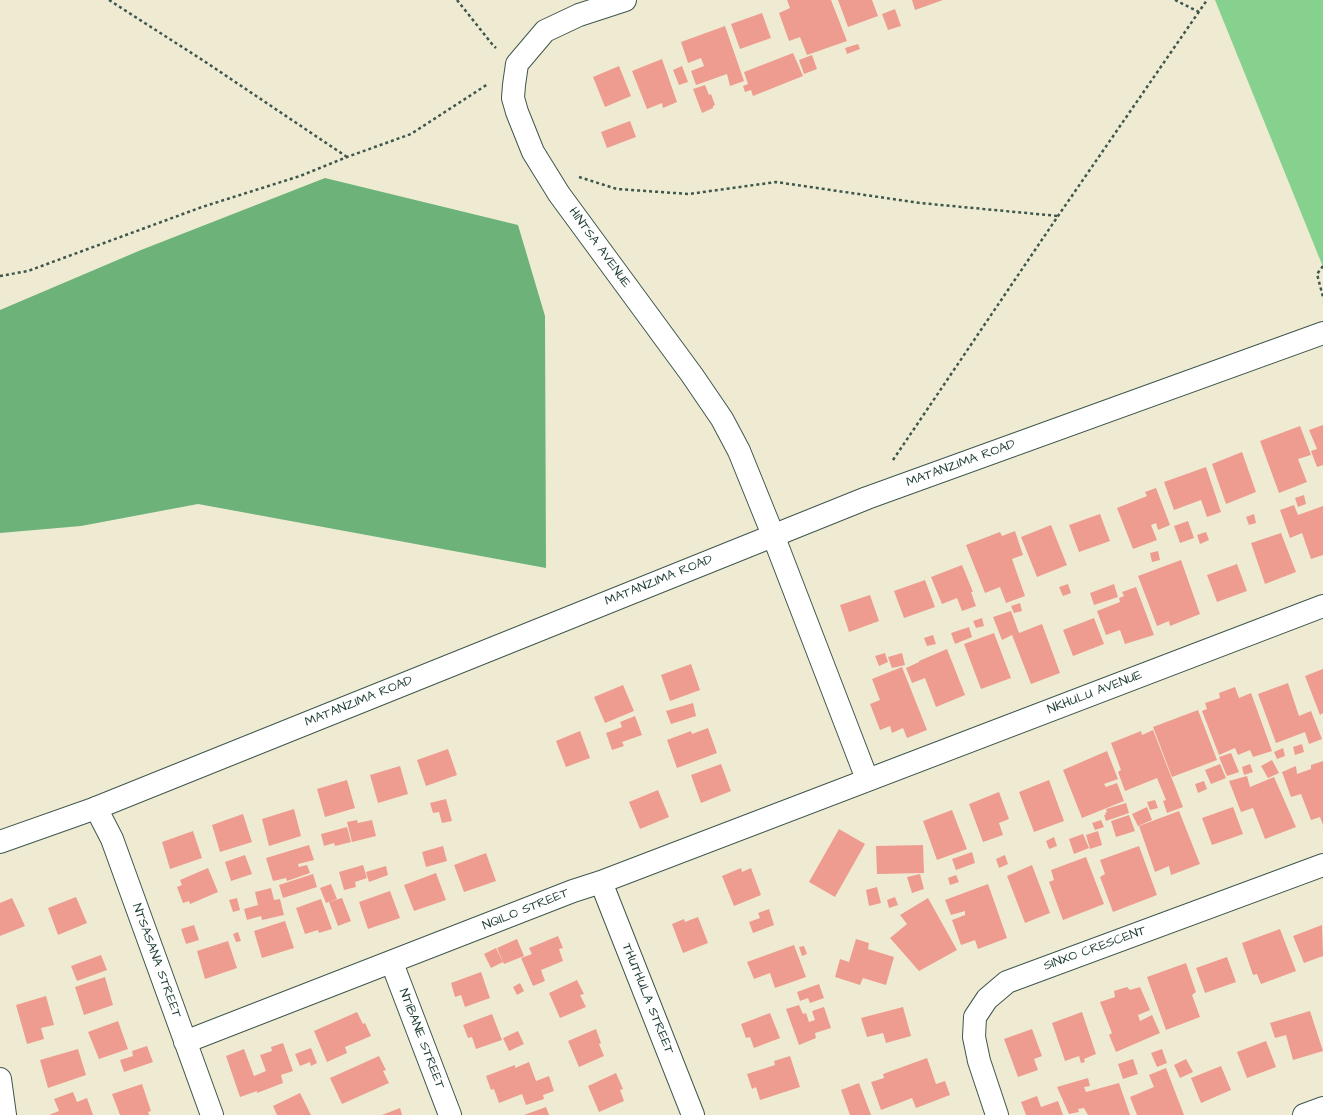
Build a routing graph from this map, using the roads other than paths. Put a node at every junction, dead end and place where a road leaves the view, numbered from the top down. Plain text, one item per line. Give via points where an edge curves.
1 (625, 0) edge
2 (576, 8) edge
3 (1323, 333) edge
4 (773, 535) junction
5 (1323, 606) edge
6 (868, 779) junction
7 (96, 808) junction
8 (0, 842) edge
9 (1323, 865) edge
10 (601, 882) junction
11 (392, 963) junction
12 (185, 1042) junction
13 (0, 1079) edge
14 (1323, 1108) edge
15 (5, 1115) edge
16 (212, 1115) edge
17 (450, 1115) edge
18 (693, 1115) edge
19 (997, 1115) edge
20 (1304, 1115) edge

1 - 2 street
2 - 4 street, HINTSA AVENUE via 545,31 517,64 513,98 522,128 533,152 559,194 722,419 739,451
3 - 4 street, MATANZIMA ROAD via 867,498
4 - 6 street, HINTSA AVENUE
4 - 7 street, MATANZIMA ROAD
5 - 6 street, NKHULU AVENUE
6 - 10 street, NQILO STREET
7 - 8 street, MATANZIMA ROAD
7 - 12 street, NTSASANA STREET via 112,839
9 - 19 street, SINXO CRESCENT via 1007,982 987,999 975,1017 974,1037 979,1061
10 - 11 street, NQILO STREET
10 - 18 street, THUTHULA STREET
11 - 12 street, NQILO STREET
11 - 17 street, NTIBANE STREET
12 - 16 street, NTSASANA STREET
13 - 15 street
14 - 20 street

